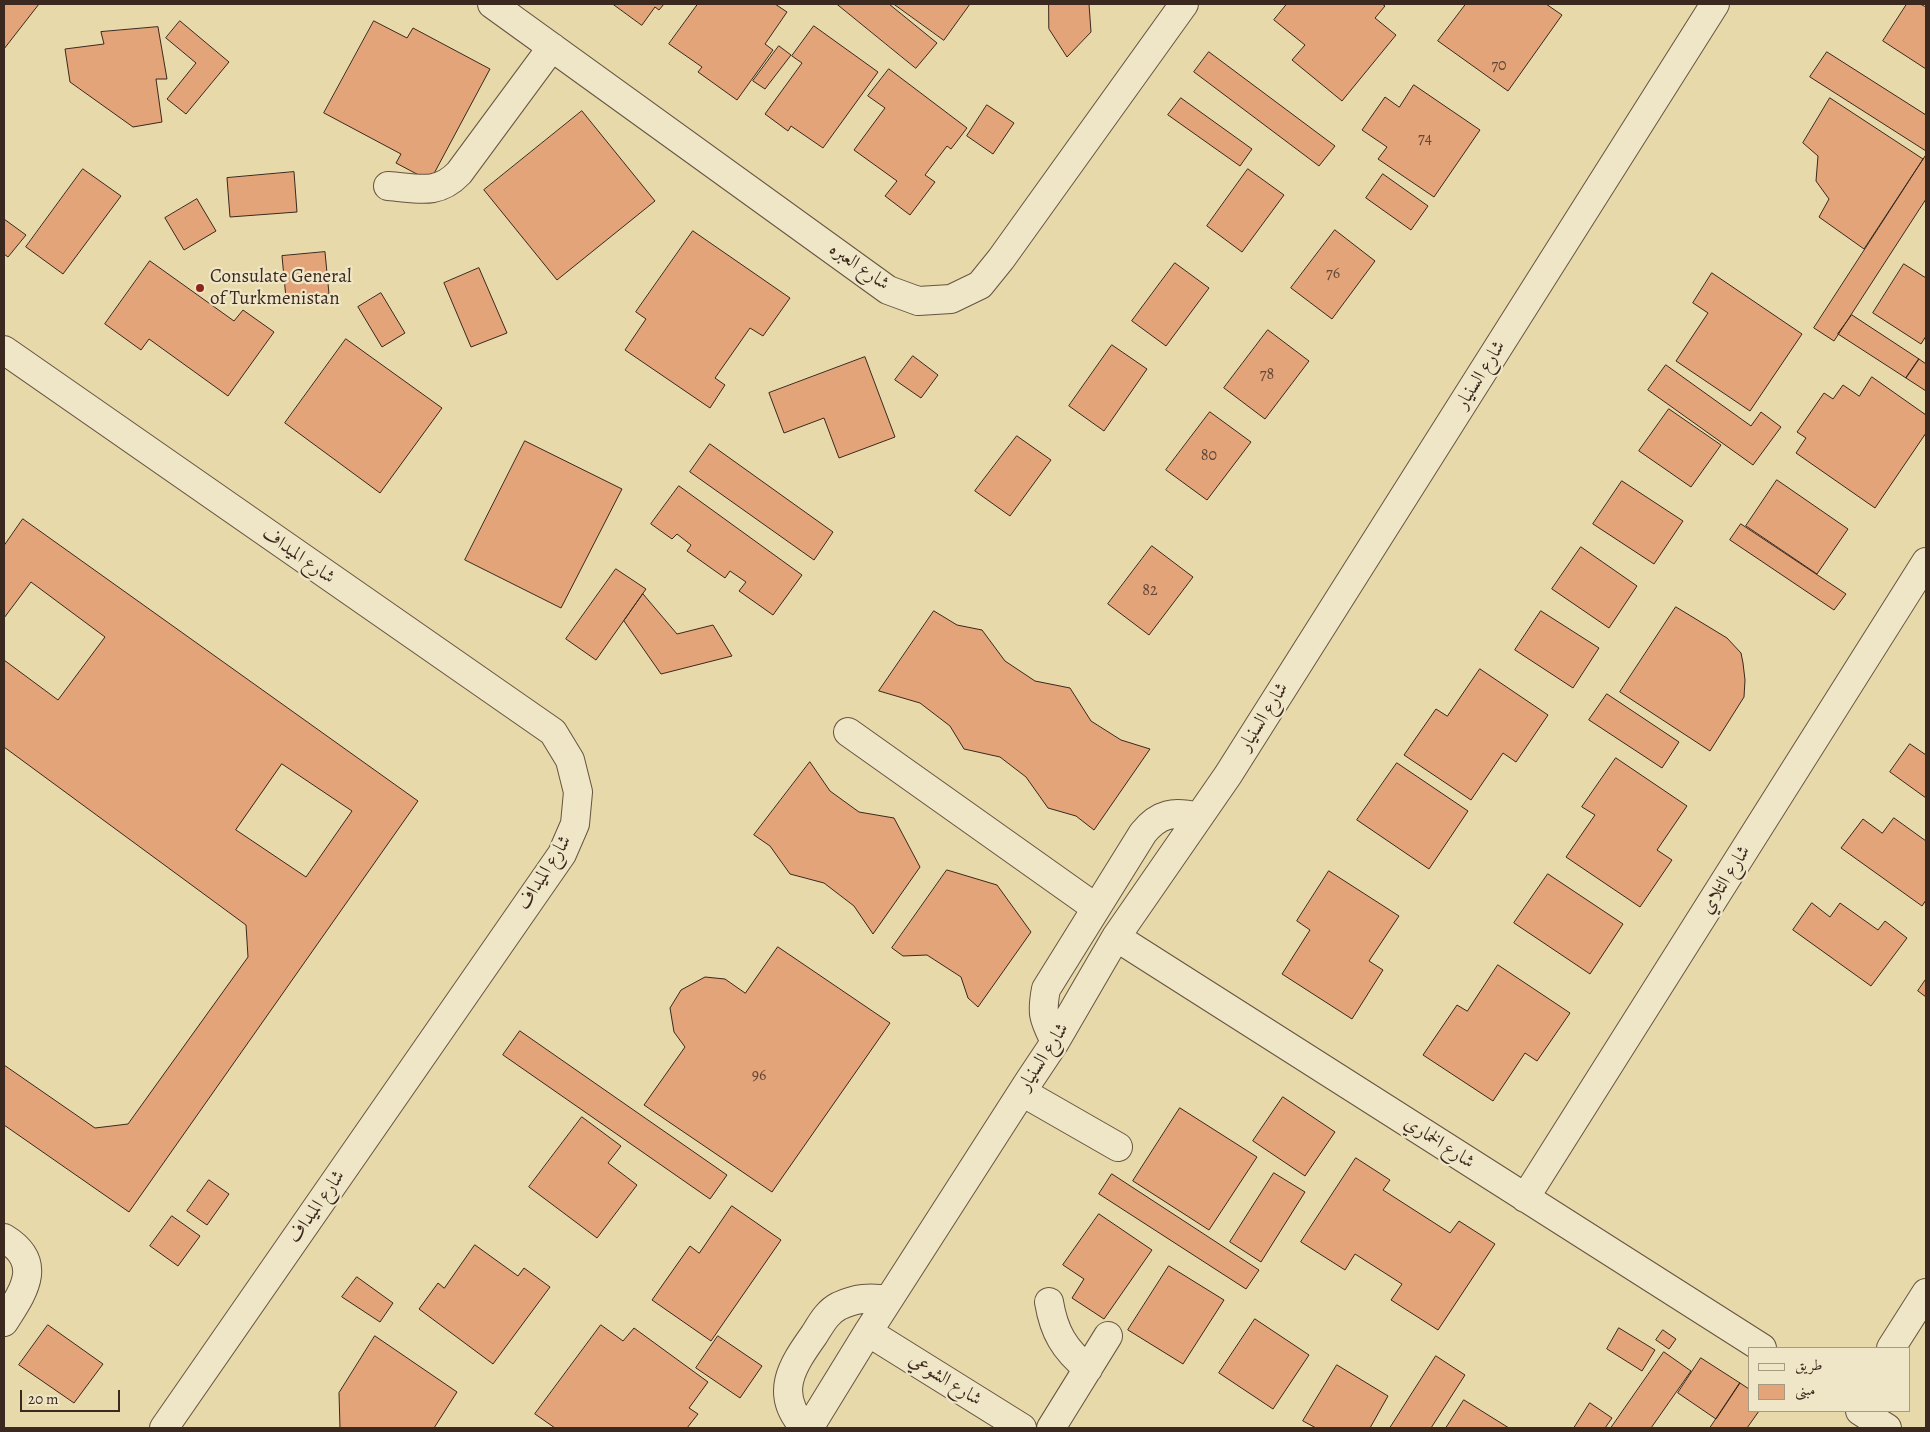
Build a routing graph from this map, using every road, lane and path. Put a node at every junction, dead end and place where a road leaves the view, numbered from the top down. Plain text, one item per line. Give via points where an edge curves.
1 (492, 4) edge
2 (1715, 4) edge
3 (1181, 5) edge
4 (552, 47) junction
5 (388, 186) dead end
6 (4, 350) edge
7 (1926, 562) edge
8 (848, 732) dead end
9 (1198, 817) junction
10 (1096, 908) junction
11 (1116, 937) junction
12 (1055, 1042) junction
13 (1022, 1092) junction
14 (1118, 1147) dead end
15 (1525, 1198) junction
16 (4, 1238) edge
17 (1926, 1293) edge
18 (888, 1300) junction
19 (1049, 1302) dead end
20 (4, 1322) edge
21 (868, 1332) junction
22 (1108, 1336) dead end
23 (1760, 1347) edge
24 (1892, 1347) edge
25 (1088, 1369) junction
26 (1862, 1412) edge
27 (164, 1428) edge
28 (805, 1428) edge
29 (809, 1428) edge
30 (1022, 1428) edge
31 (1050, 1428) edge
32 (1887, 1428) edge

1 - 4 street, شارع العبره
2 - 9 street, شارع السنيار via 1228,775
3 - 4 street, شارع العبره via 980,285 951,299 918,301 888,290
4 - 5 street via 451,182 433,189
6 - 27 street, شارع الميداف via 553,732 570,760 578,792 575,824 562,854
7 - 15 street, شارع التلاي
8 - 10 street
9 - 10 street via 1180,813 1167,815 1148,826
9 - 11 street, شارع السنيار
10 - 12 street via 1046,989 1043,1019
11 - 12 street, شارع السنيار
11 - 15 street, شارع الخماري
12 - 13 street, شارع السنيار
13 - 14 street
13 - 18 street, شارع السنيار
15 - 23 street, شارع الخماري
16 - 20 street via 20,1252 28,1277 24,1290
17 - 24 street
18 - 21 street, شارع السنيار
18 - 28 street via 862,1298 837,1307 827,1315 794,1362 788,1383 789,1396 792,1409
19 - 25 street via 1056,1332 1075,1358
21 - 29 street, شارع السنيار
21 - 30 street, شارع الشوعي
22 - 25 street
25 - 31 street
26 - 32 street

